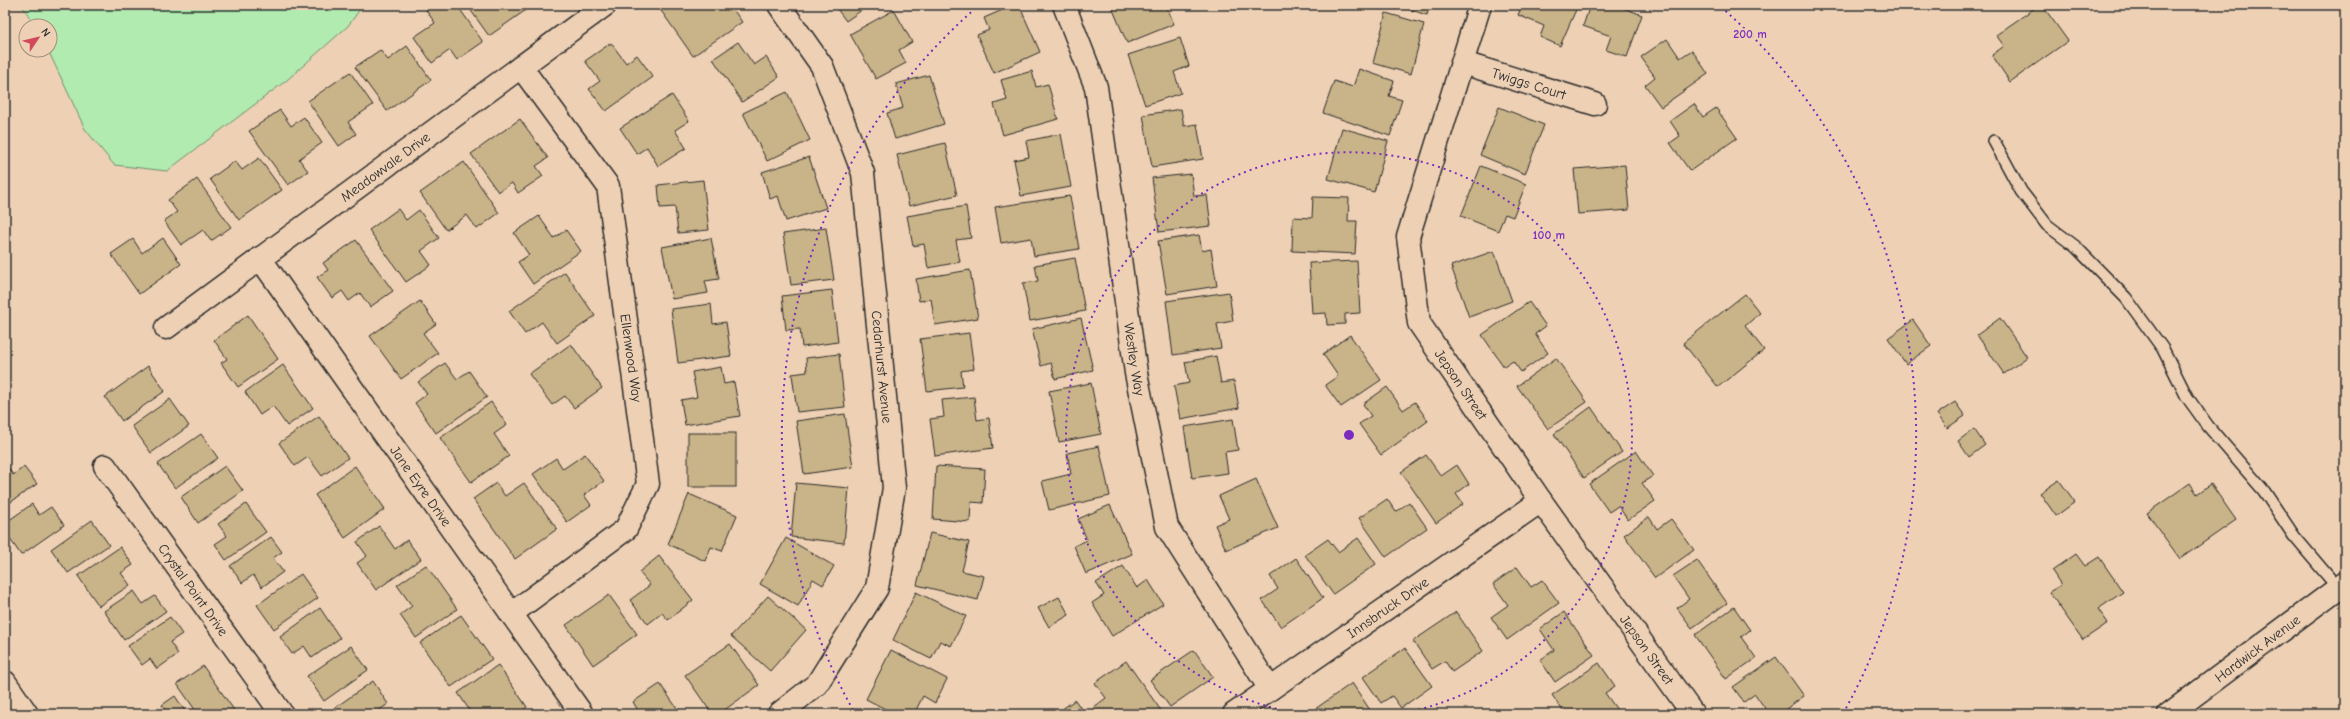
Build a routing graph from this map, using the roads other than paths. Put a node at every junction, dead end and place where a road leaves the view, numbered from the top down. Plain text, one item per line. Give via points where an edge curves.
1 (605, 5) edge
2 (778, 5) edge
3 (1064, 5) edge
4 (1480, 5) edge
5 (1463, 63) junction
6 (521, 67) junction
7 (1595, 104) dead end
8 (1994, 141) dead end
9 (260, 258) junction
10 (166, 328) dead end
11 (105, 466) dead end
12 (1541, 501) junction
13 (2342, 586) edge
14 (511, 614) junction
15 (5, 682) edge
16 (1270, 689) junction
17 (28, 714) edge
18 (282, 714) edge
19 (582, 714) edge
20 (779, 714) edge
21 (1234, 714) edge
22 (1693, 714) edge
23 (2169, 714) edge

1 - 6 street, Meadowvale Drive
2 - 20 street, Cedarhurst Avenue via 822,66 863,173 894,488 877,588 817,684
3 - 16 street, Westley Way via 1096,87 1136,373 1167,527
4 - 5 street, Jepson Street
5 - 7 street, Twiggs Court
5 - 12 street, Jepson Street via 1408,237 1419,323
6 - 9 street, Meadowvale Drive
6 - 14 street, Ellenwood Way via 608,186 648,484 626,529
8 - 13 lane via 2020,191 2047,225 2076,247 2126,298 2163,349 2187,397 2208,426 2264,491 2294,536
9 - 10 street, Meadowvale Drive
9 - 14 street, Jane Eyre Drive
11 - 18 street, Crystal Point Drive
12 - 16 street, Innsbruck Drive
12 - 22 street, Jepson Street
13 - 23 street, Hardwick Avenue
14 - 19 street, Jane Eyre Drive
15 - 17 street
16 - 21 street, Innsbruck Drive

